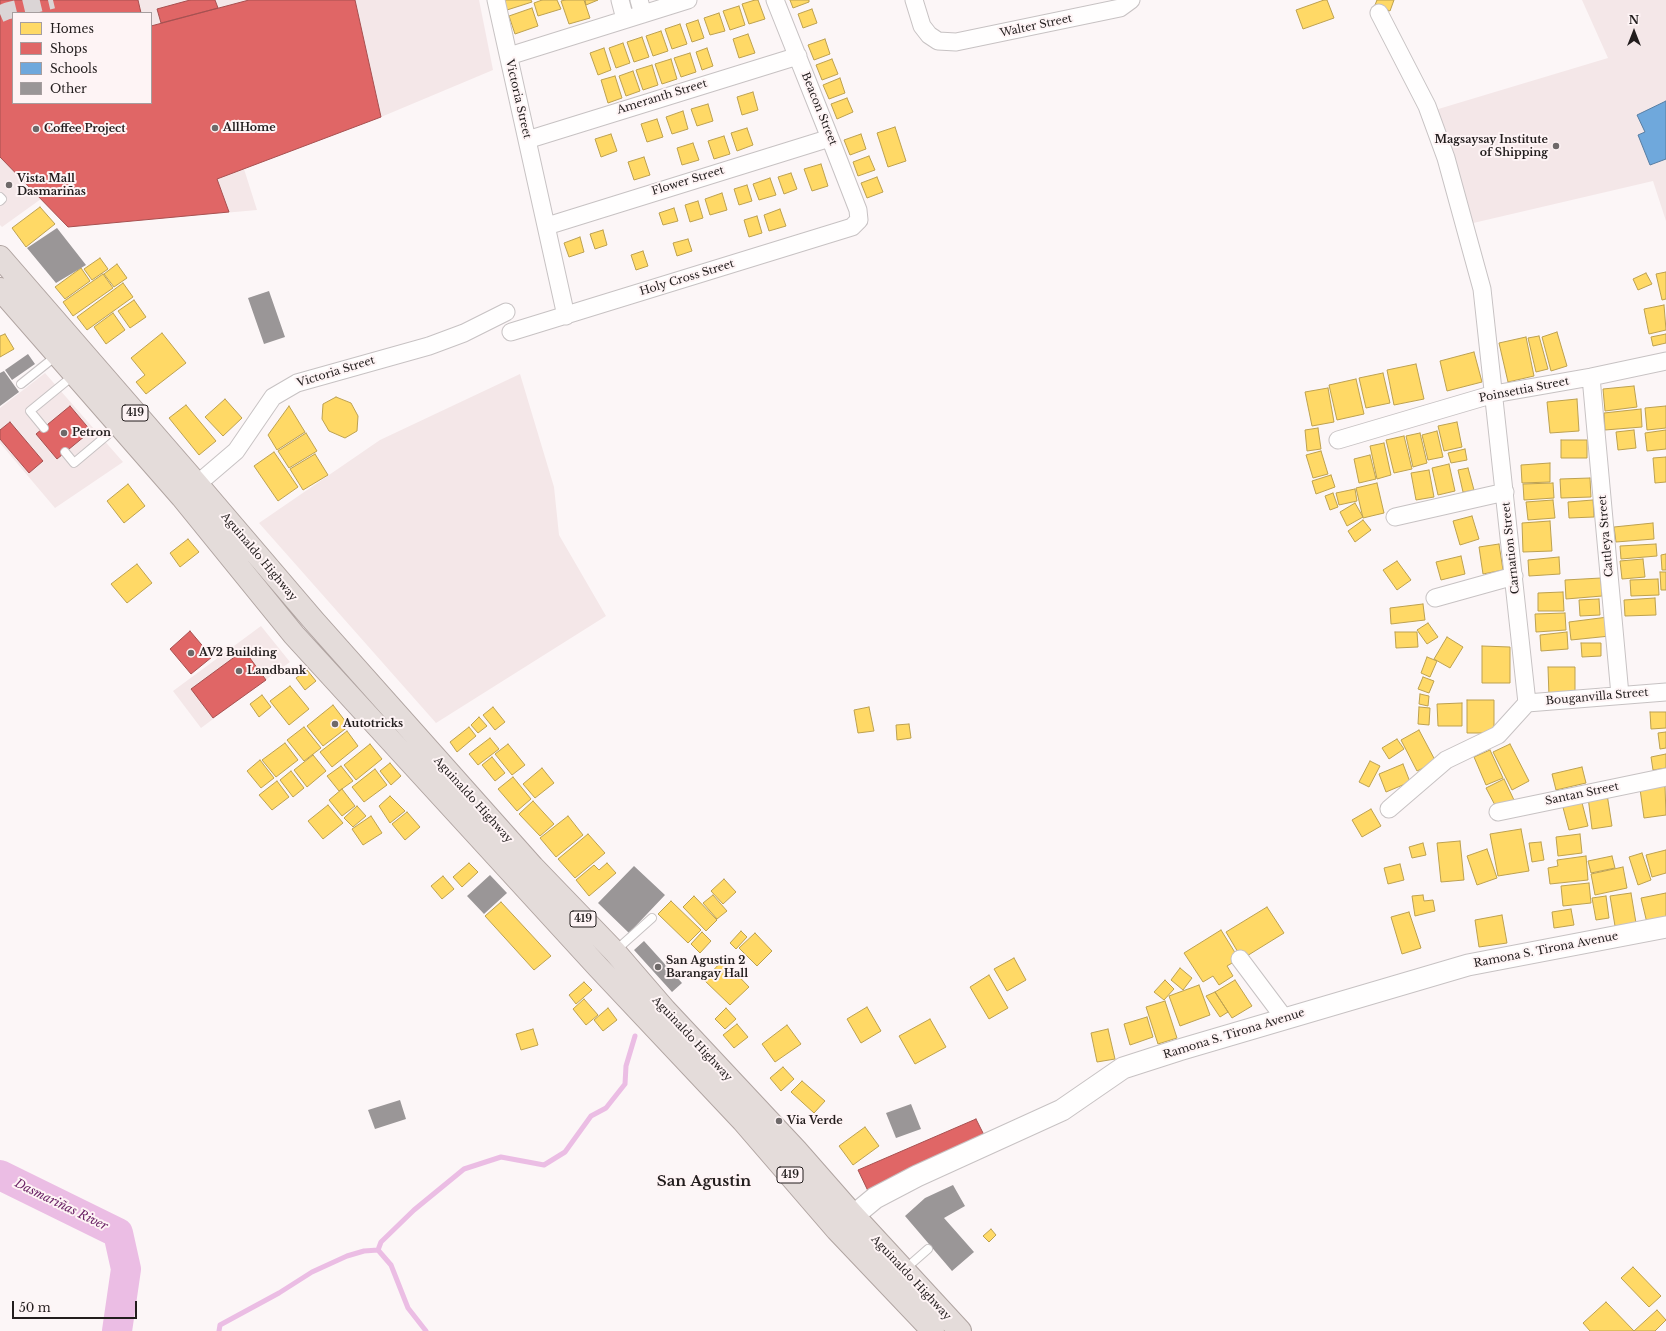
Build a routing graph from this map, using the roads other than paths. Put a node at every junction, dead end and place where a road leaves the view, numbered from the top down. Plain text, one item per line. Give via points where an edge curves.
1 (496, 0) edge
2 (620, 0) edge
3 (688, 0) edge
4 (775, 0) edge
5 (914, 0) edge
6 (1132, 0) edge
7 (641, 7) edge
8 (1378, 13) dead end
9 (625, 19) junction
10 (509, 56) junction
11 (798, 56) junction
12 (830, 138) junction
13 (527, 140) junction
14 (0, 197) edge
15 (0, 201) edge
16 (859, 220) joint
17 (547, 226) junction
18 (0, 257) edge
19 (0, 289) edge
20 (506, 312) dead end
21 (566, 316) junction
22 (511, 332) dead end
23 (64, 348) junction
24 (1666, 361) edge
25 (81, 367) junction
26 (1591, 377) junction
27 (21, 384) dead end
28 (1494, 394) junction
29 (118, 426) junction
30 (44, 428) dead end
31 (1338, 440) dead end
32 (65, 452) dead end
33 (190, 490) junction
34 (1505, 492) junction
35 (1395, 517) dead end
36 (1514, 576) junction
37 (1435, 598) dead end
38 (1666, 692) edge
39 (1620, 695) junction
40 (1527, 703) junction
41 (1666, 777) edge
42 (1389, 809) dead end
43 (1498, 812) dead end
44 (526, 873) junction
45 (652, 918) dead end
46 (1666, 927) edge
47 (615, 952) junction
48 (1240, 959) dead end
49 (598, 967) junction
50 (1285, 1019) junction
51 (845, 1222) junction
52 (928, 1249) dead end
53 (904, 1270) junction
54 (933, 1331) edge
55 (960, 1331) edge

1 - 10 street, Victoria Street
2 - 9 street
3 - 7 street
4 - 11 street, Beacon Street
5 - 6 street, Walter Street via 922,26 929,35 938,41 956,42 1120,8
7 - 9 street
8 - 28 street, Carnation Street via 1427,106 1446,158 1484,297
9 - 10 street
10 - 13 street, Victoria Street
11 - 12 street, Beacon Street
11 - 13 street, Ameranth Street
12 - 16 street, Beacon Street via 858,210
12 - 17 street, Flower Street
13 - 17 street, Victoria Street
14 - 15 lane
16 - 21 street, Holy Cross Street via 852,227
17 - 21 street, Victoria Street
18 - 23 highway, Aguinaldo Highway / 419
19 - 23 highway, Aguinaldo Highway / 419
20 - 33 street, Victoria Street via 464,333 429,346 297,383 273,397 236,450
21 - 22 street, Holy Cross Street
23 - 25 highway, Aguinaldo Highway / 419
23 - 27 lane
24 - 26 street, Poinsettia Street
25 - 29 highway, Aguinaldo Highway / 419
25 - 30 lane via 30,410
25 - 33 highway, Aguinaldo Highway / 419
26 - 28 street, Poinsettia Street
26 - 39 street, Cattleya Street
28 - 31 street, Poinsettia Street
28 - 34 street, Carnation Street
29 - 32 lane via 74,464
29 - 33 highway, Aguinaldo Highway / 419
33 - 44 highway, Aguinaldo Highway / 419 via 304,628
34 - 35 street
34 - 36 street, Carnation Street
36 - 37 street
36 - 40 street, Carnation Street
38 - 39 street, Bouganvilla Street
39 - 40 street, Bouganvilla Street
40 - 42 street via 1498,735 1446,760
41 - 43 street, Santan Street
44 - 47 highway, Aguinaldo Highway / 419
44 - 49 highway, Aguinaldo Highway / 419
45 - 47 lane
46 - 50 street, Ramona S. Tirona Avenue via 1468,965
47 - 49 highway
47 - 51 highway, Aguinaldo Highway / 419 via 665,1010 796,1150
48 - 50 street
49 - 51 highway, Aguinaldo Highway / 419 via 743,1121
50 - 51 street, Ramona S. Tirona Avenue via 1123,1068 1062,1110 917,1176 875,1198
51 - 53 highway, Aguinaldo Highway / 419
51 - 54 highway, Aguinaldo Highway / 419
52 - 53 lane
53 - 55 highway, Aguinaldo Highway / 419

